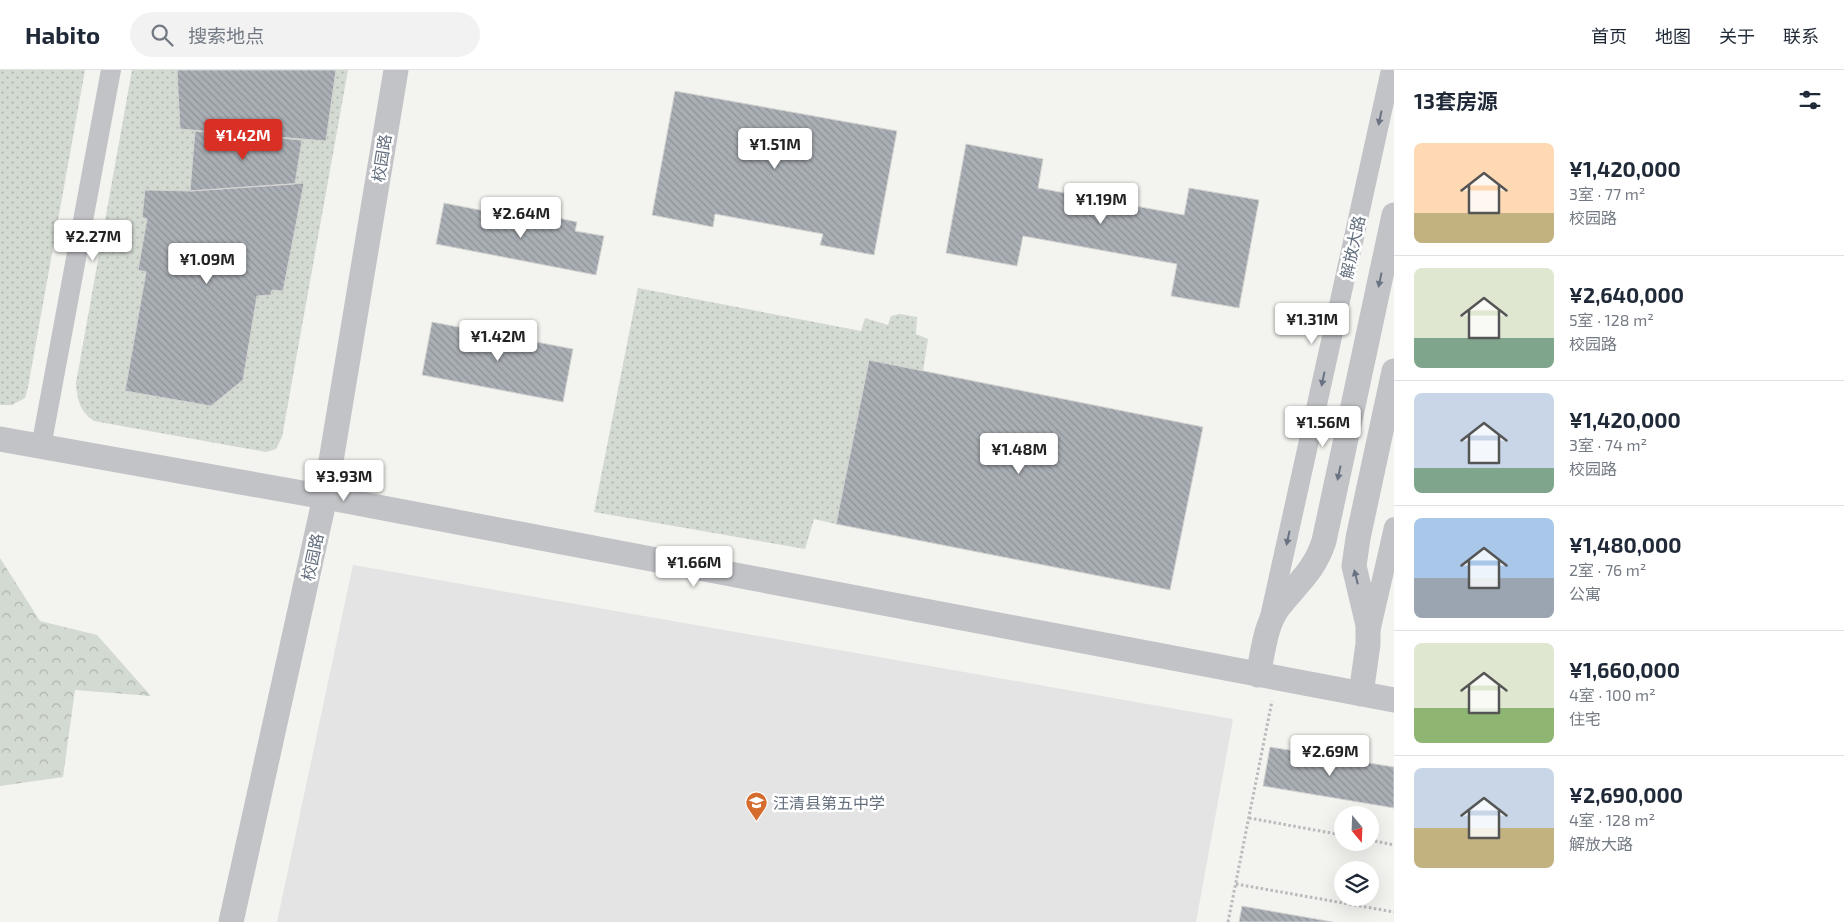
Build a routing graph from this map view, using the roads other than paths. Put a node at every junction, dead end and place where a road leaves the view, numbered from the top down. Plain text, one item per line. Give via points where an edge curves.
1 (110, 70) edge
2 (396, 70) edge
3 (1390, 70) edge
4 (1394, 215) edge
5 (1394, 371) edge
6 (0, 439) edge
7 (41, 447) junction
8 (325, 497) junction
9 (1394, 527) edge
10 (1268, 628) junction
11 (1368, 644) junction
12 (1267, 677) junction
13 (1361, 694) junction
14 (1394, 700) edge
15 (231, 922) edge

1 - 7 street
2 - 8 street, 校园路
3 -> 10 street, 解放大路
4 -> 10 street, 解放大路 via 1324,541 1318,560 1277,609
11 -> 5 street via 1368,625 1354,566
6 - 7 street
7 - 8 street
8 - 12 street
8 - 15 street, 校园路
9 - 11 street
10 - 12 street, 解放大路
11 - 13 street
12 - 13 street
13 - 14 street

